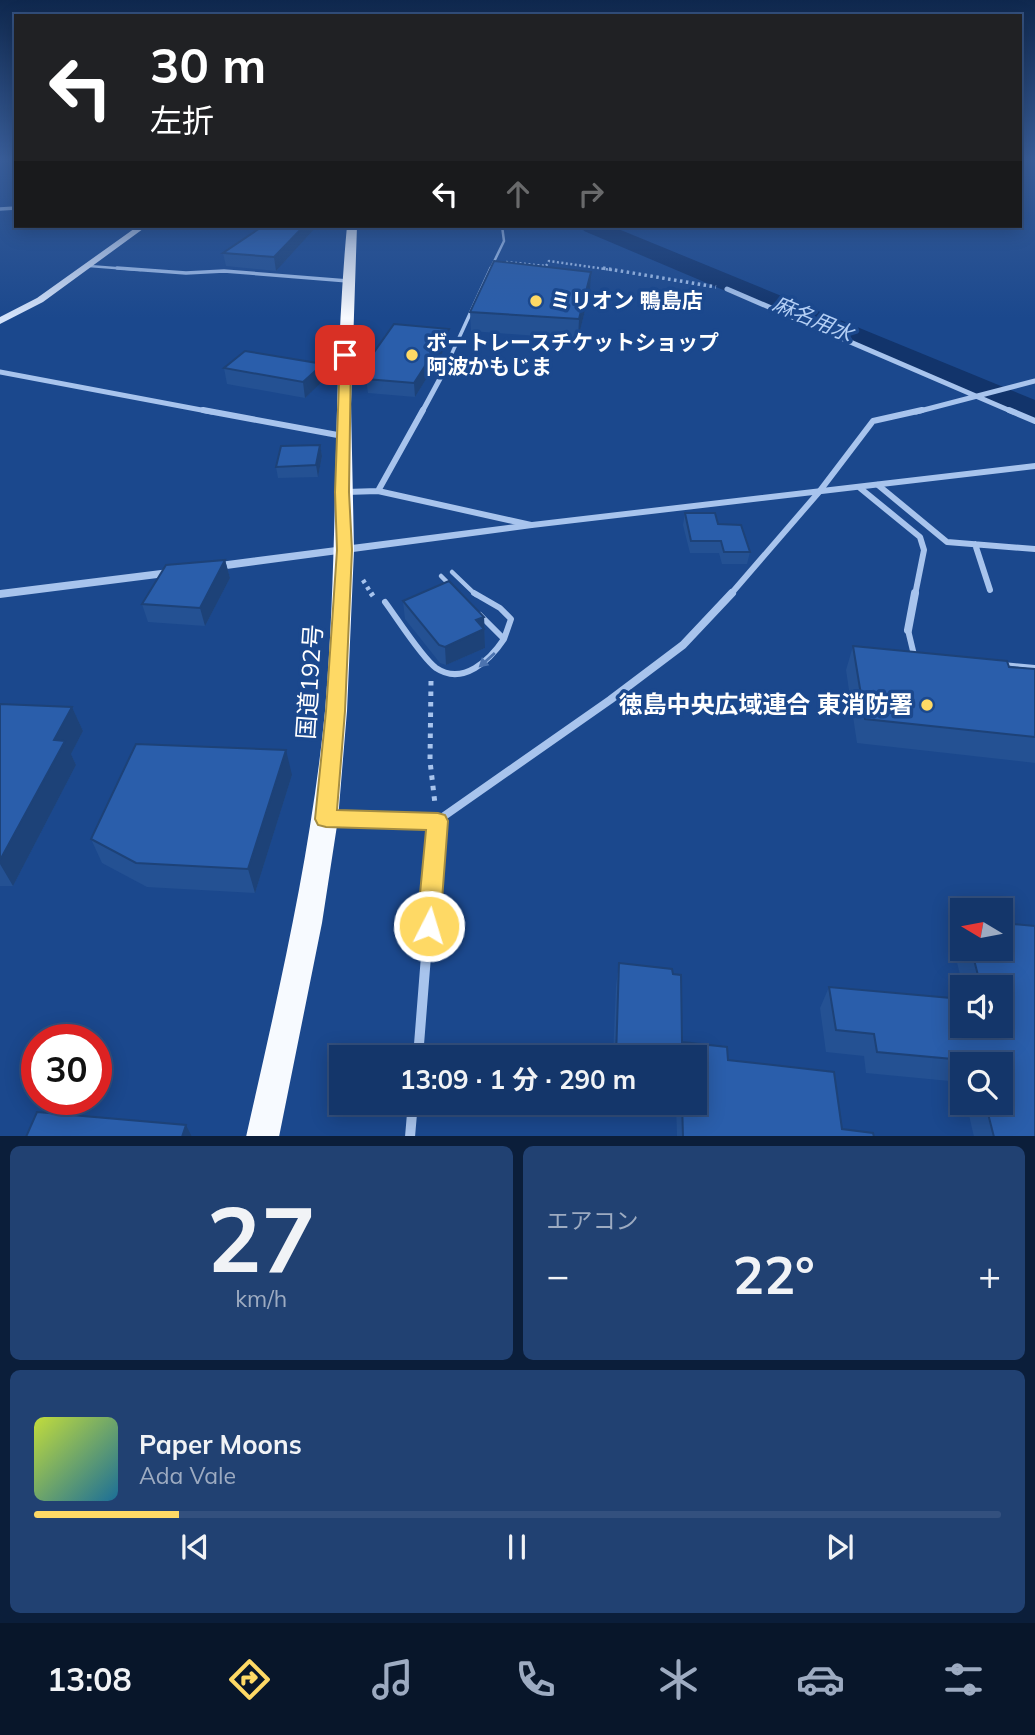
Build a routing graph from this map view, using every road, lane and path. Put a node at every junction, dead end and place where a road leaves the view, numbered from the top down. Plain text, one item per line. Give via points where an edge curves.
1 (140, 228) edge
2 (352, 228) edge
3 (502, 228) edge
4 (494, 261) junction
5 (89, 266) junction
6 (349, 281) junction
7 (727, 289) joint
8 (0, 321) edge
9 (0, 372) edge
10 (442, 375) joint
11 (1035, 381) edge
12 (975, 394) junction
13 (1035, 421) edge
14 (343, 436) junction
15 (1035, 466) edge
16 (878, 485) junction
17 (860, 488) junction
18 (378, 491) junction
19 (342, 492) junction
20 (819, 492) junction
21 (532, 525) junction
22 (975, 544) junction
23 (1035, 549) edge
24 (345, 550) junction
25 (452, 572) dead end
26 (441, 576) dead end
27 (990, 590) dead end
28 (0, 594) edge
29 (459, 594) edge
30 (385, 602) dead end
31 (477, 612) edge
32 (908, 630) joint
33 (504, 639) junction
34 (927, 657) edge
35 (994, 664) edge
36 (1035, 668) edge
37 (326, 819) junction
38 (438, 821) junction
39 (419, 1045) edge
40 (412, 1115) edge
41 (262, 1136) edge
42 (410, 1136) edge

1 - 5 main road
2 - 6 highway, 国道192号
3 - 4 lane via 504,241
4 - 7 path via 546,265 549,261
4 - 10 lane
5 - 6 lane
5 - 8 main road
6 - 14 highway, 国道192号
7 - 12 street
9 - 14 street
10 - 18 street
11 - 12 street
12 - 13 street
12 - 20 street via 873,421
14 - 19 highway, 国道192号
15 - 16 street
16 - 17 street
16 - 22 street via 947,542
17 - 20 street
17 - 32 street via 920,537 924,550
18 - 19 street
18 - 21 street
19 - 24 highway, 国道192号
20 - 21 street
20 - 38 street via 753,571 682,645
21 - 24 street
22 - 23 street
22 - 27 street
24 - 28 street
24 - 37 highway, 国道192号
25 - 33 lane via 511,619
26 - 29 lane
33 -> 30 lane via 479,668 445,674 434,667
31 - 33 lane
32 - 34 lane via 913,655
35 - 36 lane
37 - 38 street
37 - 41 highway, 国道192号
38 - 39 street
40 - 42 street

